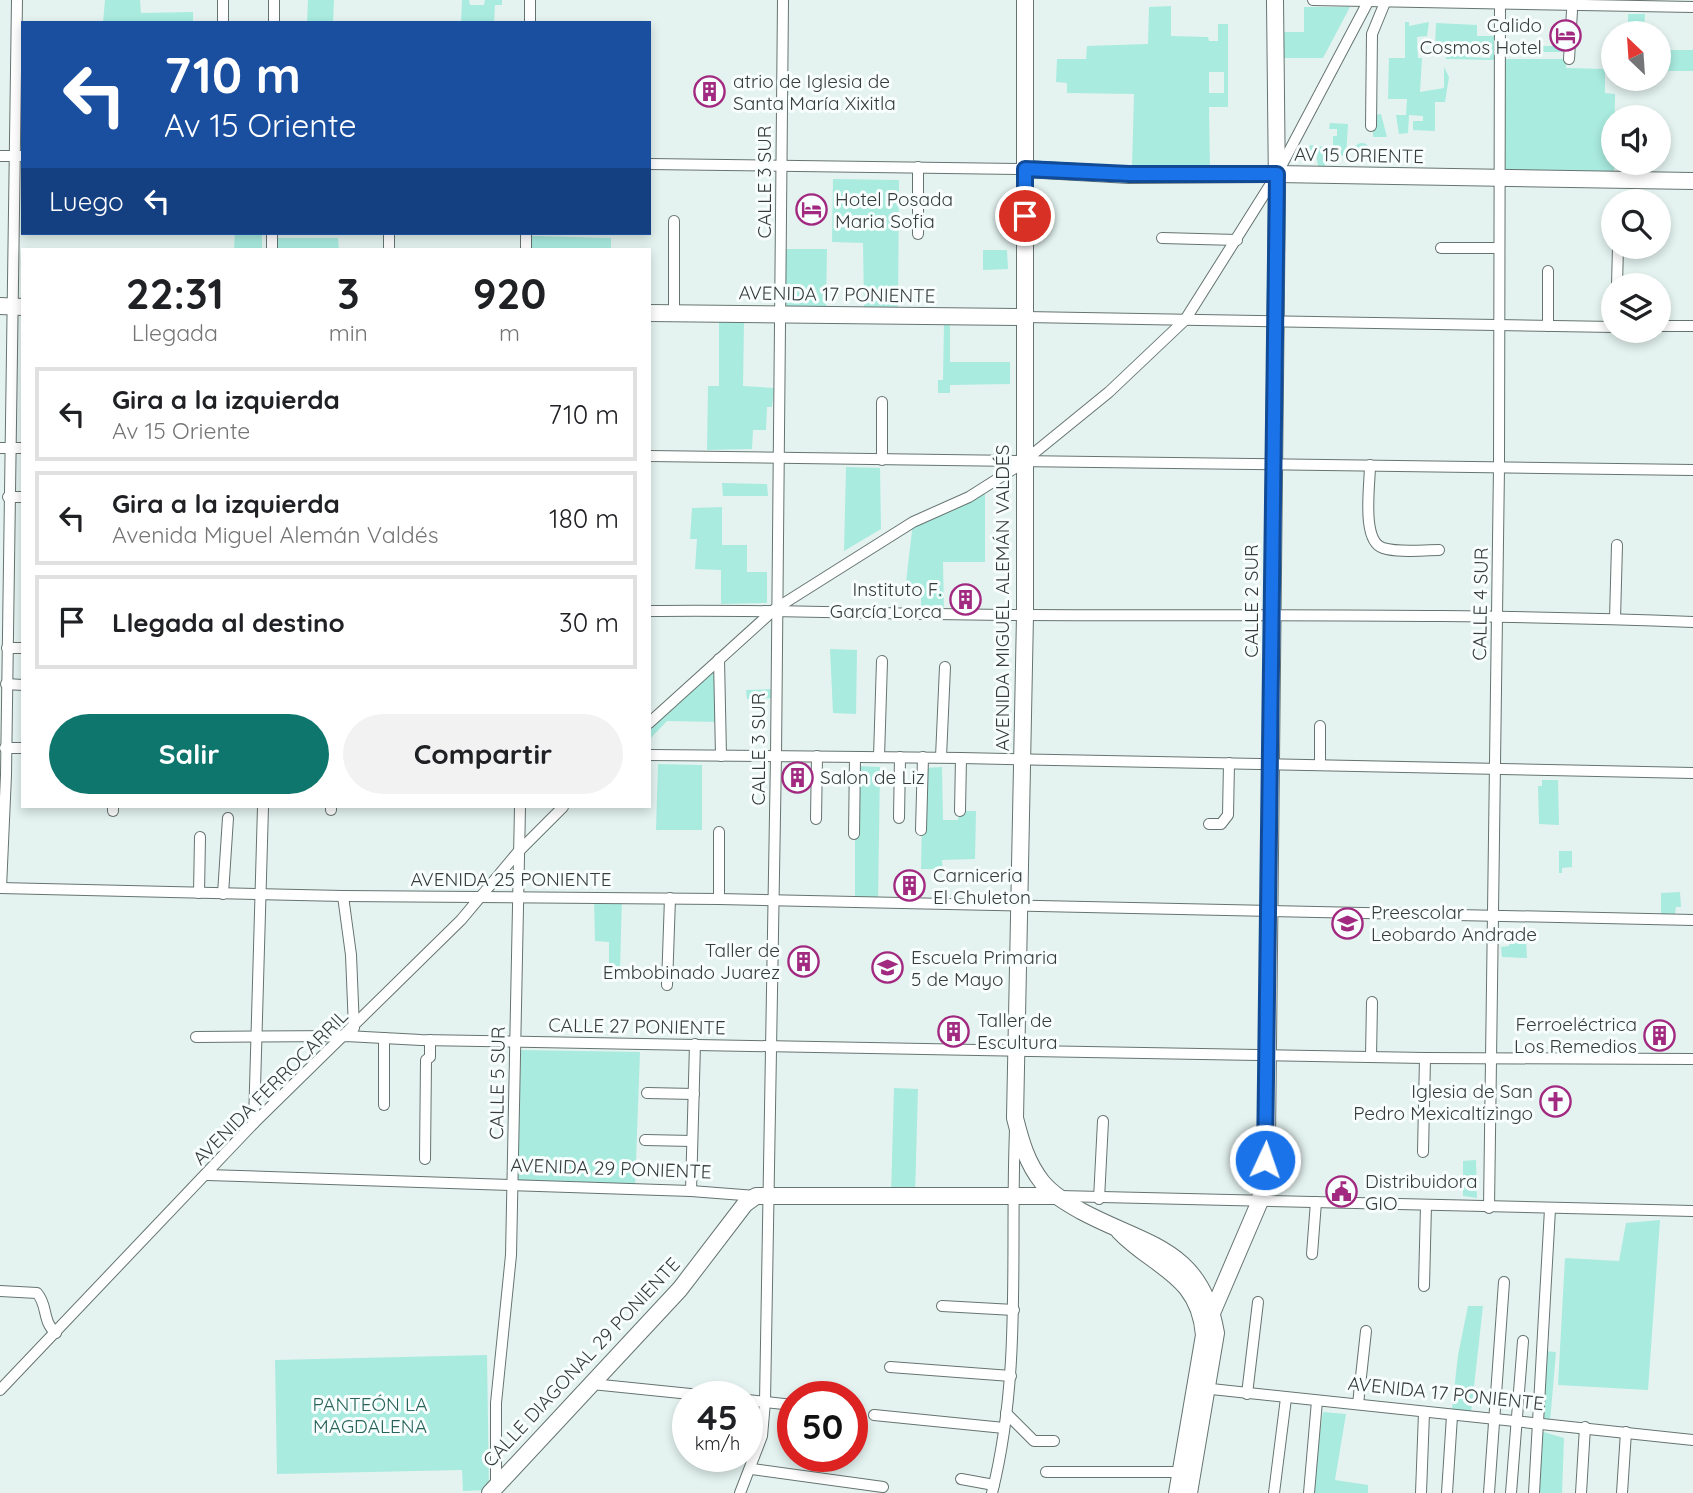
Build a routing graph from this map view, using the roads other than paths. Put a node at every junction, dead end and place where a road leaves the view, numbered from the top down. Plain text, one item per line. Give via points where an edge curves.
1 (17, 0) edge
2 (223, 0) edge
3 (274, 0) edge
4 (530, 0) edge
5 (783, 0) edge
6 (1026, 0) edge
7 (1276, 0) edge
8 (1313, 0) edge
9 (1386, 0) edge
10 (1369, 1) edge
11 (1500, 1) edge
12 (1693, 7) edge
13 (1572, 11) dead end
14 (223, 21) edge
15 (274, 21) edge
16 (530, 21) edge
17 (1569, 59) dead end
18 (1371, 126) dead end
19 (0, 156) edge
20 (19, 156) edge
21 (651, 164) edge
22 (781, 164) junction
23 (918, 167) junction
24 (1025, 169) junction
25 (1277, 174) junction
26 (1500, 178) junction
27 (1693, 181) edge
28 (674, 221) dead end
29 (918, 234) dead end
30 (1162, 238) dead end
31 (1237, 240) junction
32 (1441, 248) dead end
33 (1497, 248) junction
34 (1548, 271) dead end
35 (12, 306) edge
36 (651, 313) edge
37 (674, 313) junction
38 (781, 315) junction
39 (1025, 317) junction
40 (1185, 320) junction
41 (1275, 322) junction
42 (1499, 326) junction
43 (1548, 326) junction
44 (1671, 326) edge
45 (1693, 326) edge
46 (1601, 327) edge
47 (882, 402) dead end
48 (4, 448) edge
49 (651, 456) edge
50 (779, 458) junction
51 (883, 460) junction
52 (1024, 462) junction
53 (1273, 464) junction
54 (1370, 465) junction
55 (1499, 467) junction
56 (1693, 470) edge
57 (8, 497) junction
58 (21, 497) edge
59 (4, 538) edge
60 (1617, 545) dead end
61 (1439, 550) dead end
62 (775, 609) junction
63 (651, 611) edge
64 (1272, 613) junction
65 (1025, 615) junction
66 (1497, 618) junction
67 (1615, 619) junction
68 (1693, 622) edge
69 (6, 648) junction
70 (21, 648) edge
71 (719, 659) junction
72 (881, 661) dead end
73 (945, 667) dead end
74 (6, 684) junction
75 (21, 685) edge
76 (651, 721) edge
77 (1320, 726) dead end
78 (4, 742) edge
79 (21, 747) edge
80 (651, 754) edge
81 (721, 756) junction
82 (776, 756) junction
83 (817, 757) junction
84 (855, 757) junction
85 (880, 757) junction
86 (900, 757) junction
87 (923, 757) junction
88 (941, 757) junction
89 (961, 758) junction
90 (1023, 760) junction
91 (1229, 763) junction
92 (1272, 763) junction
93 (1320, 764) junction
94 (1495, 769) junction
95 (1693, 773) edge
96 (3, 775) edge
97 (263, 808) edge
98 (520, 808) edge
99 (562, 808) edge
100 (960, 811) dead end
101 (228, 818) dead end
102 (900, 818) dead end
103 (816, 819) dead end
104 (1209, 824) dead end
105 (921, 830) dead end
106 (719, 832) dead end
107 (854, 834) dead end
108 (200, 837) dead end
109 (518, 852) junction
110 (0, 888) edge
111 (199, 893) junction
112 (223, 894) junction
113 (261, 895) junction
114 (483, 895) junction
115 (343, 896) junction
116 (518, 897) junction
117 (670, 898) junction
118 (719, 899) junction
119 (773, 900) junction
120 (1021, 907) junction
121 (1268, 913) junction
122 (1494, 916) junction
123 (1693, 920) edge
124 (667, 985) dead end
125 (1372, 1002) dead end
126 (350, 1032) junction
127 (256, 1036) junction
128 (196, 1037) dead end
129 (384, 1038) junction
130 (426, 1040) junction
131 (515, 1042) junction
132 (695, 1044) junction
133 (769, 1046) junction
134 (1018, 1050) junction
135 (1266, 1054) junction
136 (1371, 1056) junction
137 (1425, 1058) junction
138 (1492, 1058) junction
139 (1693, 1059) edge
140 (647, 1093) dead end
141 (694, 1094) junction
142 (384, 1105) dead end
143 (1015, 1118) junction
144 (1103, 1121) dead end
145 (254, 1123) junction
146 (645, 1140) dead end
147 (692, 1141) junction
148 (1423, 1152) dead end
149 (425, 1159) dead end
150 (207, 1175) junction
151 (513, 1186) junction
152 (691, 1191) junction
153 (762, 1195) junction
154 (1014, 1196) junction
155 (1056, 1196) junction
156 (1099, 1199) junction
157 (1260, 1201) junction
158 (1316, 1202) junction
159 (1426, 1205) junction
160 (1489, 1208) junction
161 (1550, 1209) junction
162 (1693, 1211) edge
163 (1312, 1254) dead end
164 (1504, 1282) dead end
165 (1424, 1286) dead end
166 (0, 1292) edge
167 (1258, 1302) dead end
168 (942, 1306) dead end
169 (1014, 1310) junction
170 (1208, 1319) junction
171 (1366, 1331) dead end
172 (56, 1333) junction
173 (1523, 1341) dead end
174 (890, 1367) dead end
175 (1011, 1376) junction
176 (592, 1384) junction
177 (1202, 1388) junction
178 (0, 1390) edge
179 (672, 1392) edge
180 (1247, 1394) junction
181 (1286, 1398) junction
182 (1317, 1401) junction
183 (765, 1402) junction
184 (777, 1403) edge
185 (1358, 1404) junction
186 (1424, 1412) junction
187 (1006, 1413) junction
188 (874, 1415) dead end
189 (1452, 1416) junction
190 (1493, 1420) junction
191 (1517, 1422) junction
192 (1537, 1424) junction
193 (763, 1425) edge
194 (1585, 1427) junction
195 (1004, 1428) junction
196 (1626, 1432) junction
197 (1693, 1440) edge
198 (1054, 1441) dead end
199 (763, 1471) edge
200 (750, 1472) edge
201 (1045, 1472) dead end
202 (1182, 1472) junction
203 (961, 1479) dead end
204 (883, 1487) dead end
205 (493, 1489) edge
206 (993, 1489) edge
207 (740, 1493) edge
208 (1177, 1493) edge
209 (1189, 1493) edge
210 (1274, 1493) edge
211 (1309, 1493) edge
212 (1420, 1493) edge
213 (1447, 1493) edge
214 (1489, 1493) edge
215 (1511, 1493) edge
216 (1534, 1493) edge
217 (1581, 1493) edge
218 (1622, 1493) edge

1 - 20 street
2 - 14 street
3 - 15 street
4 - 16 street
5 - 22 street, CALLE 3 SUR
6 - 24 main road, AVENIDA MIGUEL ALEMÁN VALDÉS
7 - 25 main road, CALLE 2 SUR
8 - 10 street
9 - 10 street
9 - 11 street
9 - 18 street via 1372,34
10 - 25 street
11 - 12 street
11 - 26 street, CALLE 4 SUR
13 - 17 street
19 - 20 street
20 - 35 street
21 - 22 street
22 - 23 street
22 - 38 street, CALLE 3 SUR
23 - 24 street
23 - 29 street
24 - 25 main road, AV 15 ORIENTE
24 - 39 main road, AVENIDA MIGUEL ALEMÁN VALDÉS
25 - 26 main road, AV 15 ORIENTE
25 - 31 street
25 - 41 main road, CALLE 2 SUR
26 - 27 main road, AV 15 ORIENTE
26 - 33 street, CALLE 4 SUR
28 - 37 street
30 - 31 street
31 - 40 street
32 - 33 street
33 - 42 street, CALLE 4 SUR
34 - 43 street
35 - 48 street
36 - 37 main road, AVENIDA 17 PONIENTE
37 - 38 main road, AVENIDA 17 PONIENTE
38 - 39 main road, AVENIDA 17 PONIENTE
38 - 50 street, CALLE 3 SUR
39 - 40 street
39 - 52 main road, AVENIDA MIGUEL ALEMÁN VALDÉS
40 - 41 street
40 - 52 street via 1109,392
41 - 42 street
41 - 53 main road, CALLE 2 SUR
42 - 43 street
42 - 55 street, CALLE 4 SUR
43 - 46 street
44 - 45 street
47 - 51 street
48 - 57 street
49 - 50 street
50 - 51 street
50 - 62 street, CALLE 3 SUR
51 - 52 street
52 - 53 street
52 - 62 street via 969,498 913,522
52 - 65 main road, AVENIDA MIGUEL ALEMÁN VALDÉS
53 - 54 street
53 - 64 main road, CALLE 2 SUR
54 - 55 street
54 - 61 street via 1369,532 1374,543 1384,548
55 - 56 street
55 - 66 street, CALLE 4 SUR
57 - 58 street
57 - 59 street
59 - 69 street
60 - 67 street
62 - 63 street
62 - 65 street
62 - 71 street
62 - 82 street, CALLE 3 SUR
64 - 65 street
64 - 66 street
64 - 92 main road, CALLE 2 SUR
65 - 90 main road, AVENIDA MIGUEL ALEMÁN VALDÉS
66 - 67 street
66 - 94 street, CALLE 4 SUR
67 - 68 street
69 - 70 street
69 - 74 street
71 - 76 street
71 - 81 street
72 - 85 street
73 - 88 street
74 - 75 street
74 - 78 street
77 - 93 street
78 - 79 street
78 - 96 street
80 - 81 street
81 - 82 street
82 - 83 street
82 - 119 street, CALLE 3 SUR
83 - 84 street
83 - 103 street
84 - 85 street
84 - 107 street
85 - 86 street
86 - 87 street
86 - 102 street
87 - 88 street
87 - 105 street
88 - 89 street
89 - 90 street
89 - 100 street
90 - 91 street
90 - 120 main road, AVENIDA MIGUEL ALEMÁN VALDÉS
91 - 92 street
91 - 104 street via 1228,815 1221,824
92 - 93 street
92 - 121 main road, CALLE 2 SUR
93 - 94 street
94 - 95 street
94 - 122 street, CALLE 4 SUR
96 - 110 street
97 - 113 street
98 - 109 street, CALLE 5 SUR
99 - 109 street, AVENIDA FERROCARRIL
101 - 112 street
106 - 118 street
108 - 111 street
109 - 114 street, AVENIDA FERROCARRIL
109 - 116 street, CALLE 5 SUR
110 - 111 street, AVENIDA 25 PONIENTE
111 - 112 street, AVENIDA 25 PONIENTE
112 - 113 street, AVENIDA 25 PONIENTE
113 - 115 street, AVENIDA 25 PONIENTE
113 - 127 street
114 - 115 street, AVENIDA 25 PONIENTE
114 - 116 street, AVENIDA 25 PONIENTE
114 - 126 street, AVENIDA FERROCARRIL
115 - 126 street via 351,955
116 - 117 street, AVENIDA 25 PONIENTE
116 - 131 street, CALLE 5 SUR
117 - 118 street, AVENIDA 25 PONIENTE
117 - 124 street
118 - 119 street, AVENIDA 25 PONIENTE
119 - 120 street, AVENIDA 25 PONIENTE
119 - 133 street, CALLE 3 SUR
120 - 121 street, AVENIDA 25 PONIENTE
120 - 134 main road, AVENIDA MIGUEL ALEMÁN VALDÉS
121 - 122 street, AVENIDA 25 PONIENTE
121 - 135 main road, CALLE 2 SUR
122 - 123 street, AVENIDA 25 PONIENTE
122 - 138 street, CALLE 4 SUR
125 - 136 street
126 - 127 street, CALLE 27 PONIENTE
126 - 129 street, CALLE 27 PONIENTE
126 - 145 street, AVENIDA FERROCARRIL
127 - 128 street, CALLE 27 PONIENTE
127 - 145 street
129 - 130 street, CALLE 27 PONIENTE
129 - 142 street
130 - 131 street, CALLE 27 PONIENTE
130 - 149 street via 422,1056 426,1060
131 - 132 street, CALLE 27 PONIENTE
131 - 151 street, CALLE 5 SUR
132 - 133 street, CALLE 27 PONIENTE
132 - 141 street
133 - 134 street, CALLE 27 PONIENTE
133 - 153 street, CALLE 3 SUR
134 - 135 street, CALLE 27 PONIENTE
134 - 143 main road, AVENIDA MIGUEL ALEMÁN VALDÉS
135 - 136 street, CALLE 27 PONIENTE
135 - 157 main road, CALLE 2 SUR via 1267,1139
136 - 137 street, CALLE 27 PONIENTE
137 - 138 street, CALLE 27 PONIENTE
137 - 148 street
138 - 139 street, CALLE 27 PONIENTE
138 - 160 street, CALLE 4 SUR
140 - 141 street
141 - 147 street
143 - 154 street, AVENIDA MIGUEL ALEMÁN VALDÉS
143 - 155 main road via 1025,1155
144 - 156 street
145 - 150 street, AVENIDA FERROCARRIL
146 - 147 street
147 - 152 street
150 - 151 street, AVENIDA 29 PONIENTE
150 - 172 street, AVENIDA FERROCARRIL
151 - 152 street, AVENIDA 29 PONIENTE
151 - 205 street, CALLE 5 SUR
152 - 153 street, AVENIDA 29 PONIENTE
153 - 154 main road, AVENIDA 29 PONIENTE
153 - 176 main road, CALLE DIAGONAL 29 PONIENTE via 745,1204 680,1289
153 - 183 street, CALLE 3 SUR
154 - 155 main road, AVENIDA 29 PONIENTE
154 - 169 street, AVENIDA MIGUEL ALEMÁN VALDÉS
155 - 156 street
155 - 170 main road via 1119,1231 1139,1236 1186,1267 1198,1281
156 - 157 street
157 - 158 street
157 - 170 main road, CALLE 2 SUR
158 - 159 street
158 - 163 street
159 - 160 street
159 - 165 street
160 - 161 street
161 - 162 street
161 - 192 street
164 - 190 street
166 - 172 street via 37,1293 46,1322
167 - 180 street
168 - 169 street
169 - 175 street, AVENIDA MIGUEL ALEMÁN VALDÉS
170 - 177 main road
171 - 185 street
172 - 178 street, AVENIDA FERROCARRIL
173 - 191 street
174 - 175 street
175 - 187 street, AVENIDA MIGUEL ALEMÁN VALDÉS
176 - 179 street
176 - 205 main road, CALLE DIAGONAL 29 PONIENTE
177 - 180 street, AVENIDA 17 PONIENTE
177 - 202 main road
177 - 209 main road
180 - 181 street, AVENIDA 17 PONIENTE
181 - 182 street, AVENIDA 17 PONIENTE
181 - 210 street
182 - 185 street, AVENIDA 17 PONIENTE
182 - 211 street
183 - 184 street
183 - 193 street, CALLE 3 SUR
185 - 186 street, AVENIDA 17 PONIENTE
186 - 189 street, AVENIDA 17 PONIENTE
186 - 212 street
187 - 195 street, AVENIDA MIGUEL ALEMÁN VALDÉS
187 - 198 street via 1034,1441
188 - 195 street
189 - 190 street, AVENIDA 17 PONIENTE
189 - 213 street
190 - 191 street, AVENIDA 17 PONIENTE
190 - 214 street
191 - 192 street, AVENIDA 17 PONIENTE
191 - 215 street
192 - 194 street, AVENIDA 17 PONIENTE
192 - 216 street
194 - 196 street, AVENIDA 17 PONIENTE
194 - 217 street
195 - 206 street, AVENIDA MIGUEL ALEMÁN VALDÉS
196 - 197 street, AVENIDA 17 PONIENTE
196 - 218 street
199 - 204 street
200 - 207 street, CALLE 3 SUR
201 - 202 street
202 - 208 main road
203 - 206 street

